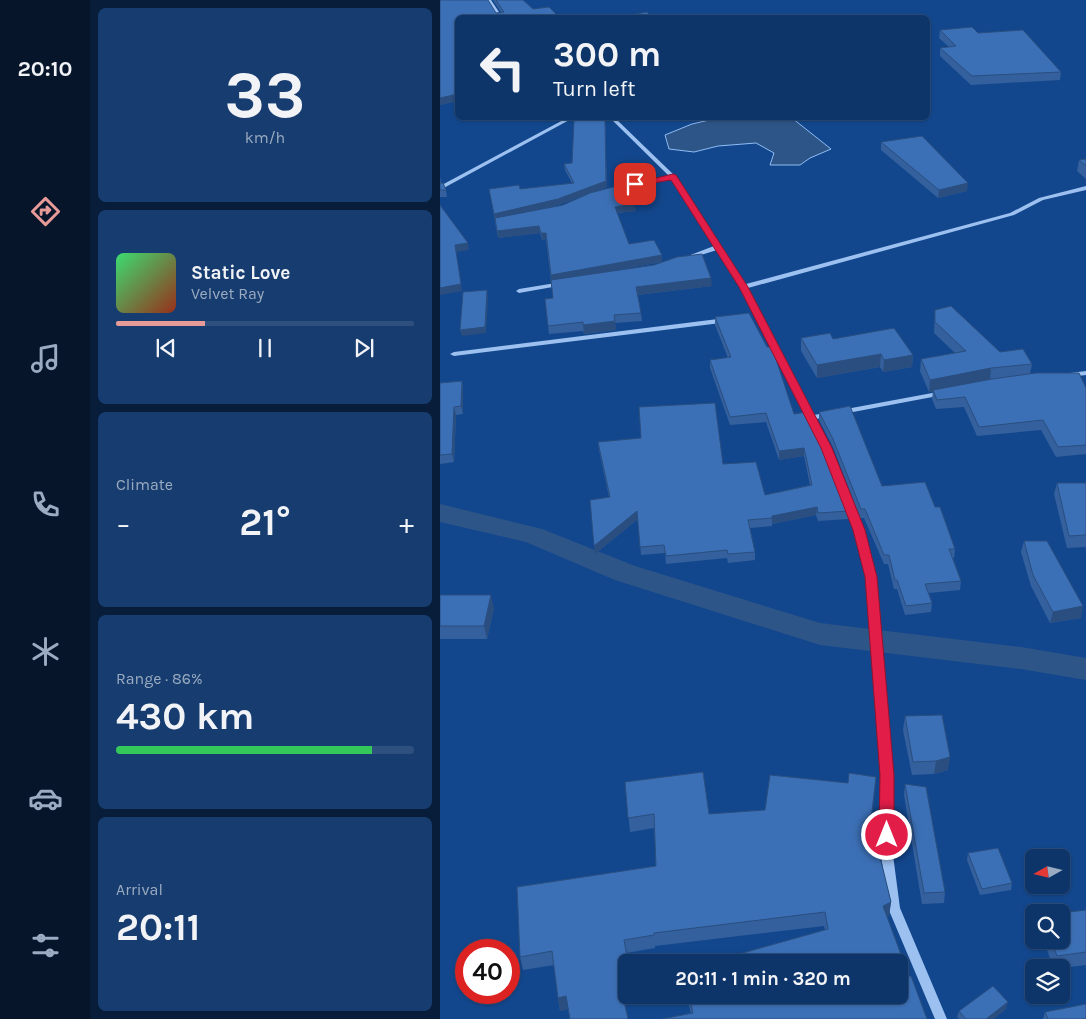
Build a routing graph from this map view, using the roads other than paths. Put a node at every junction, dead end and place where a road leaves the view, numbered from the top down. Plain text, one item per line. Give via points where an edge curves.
1 (489, 0) edge
2 (499, 15) edge
3 (566, 120) edge
4 (614, 120) edge
5 (673, 177) junction
6 (616, 187) edge
7 (440, 188) edge
8 (1086, 188) edge
9 (718, 247) junction
10 (672, 262) edge
11 (568, 283) edge
12 (744, 287) junction
13 (519, 291) dead end
14 (758, 316) junction
15 (749, 317) edge
16 (739, 318) edge
17 (454, 354) dead end
18 (1086, 373) edge
19 (1057, 376) edge
20 (952, 392) edge
21 (811, 418) junction
22 (871, 577) joint
23 (887, 775) joint
24 (941, 1019) edge

1 - 2 street
3 - 7 street
4 - 5 street
5 - 6 street
5 - 9 street
8 - 12 street via 1041,199 1012,214
9 - 10 street
9 - 12 street
11 - 13 street
12 - 14 street
14 - 15 street
14 - 21 street
16 - 17 street
18 - 19 street
20 - 21 street
21 - 22 street via 827,448 859,530
22 - 23 street
23 - 24 street via 886,855 894,908

